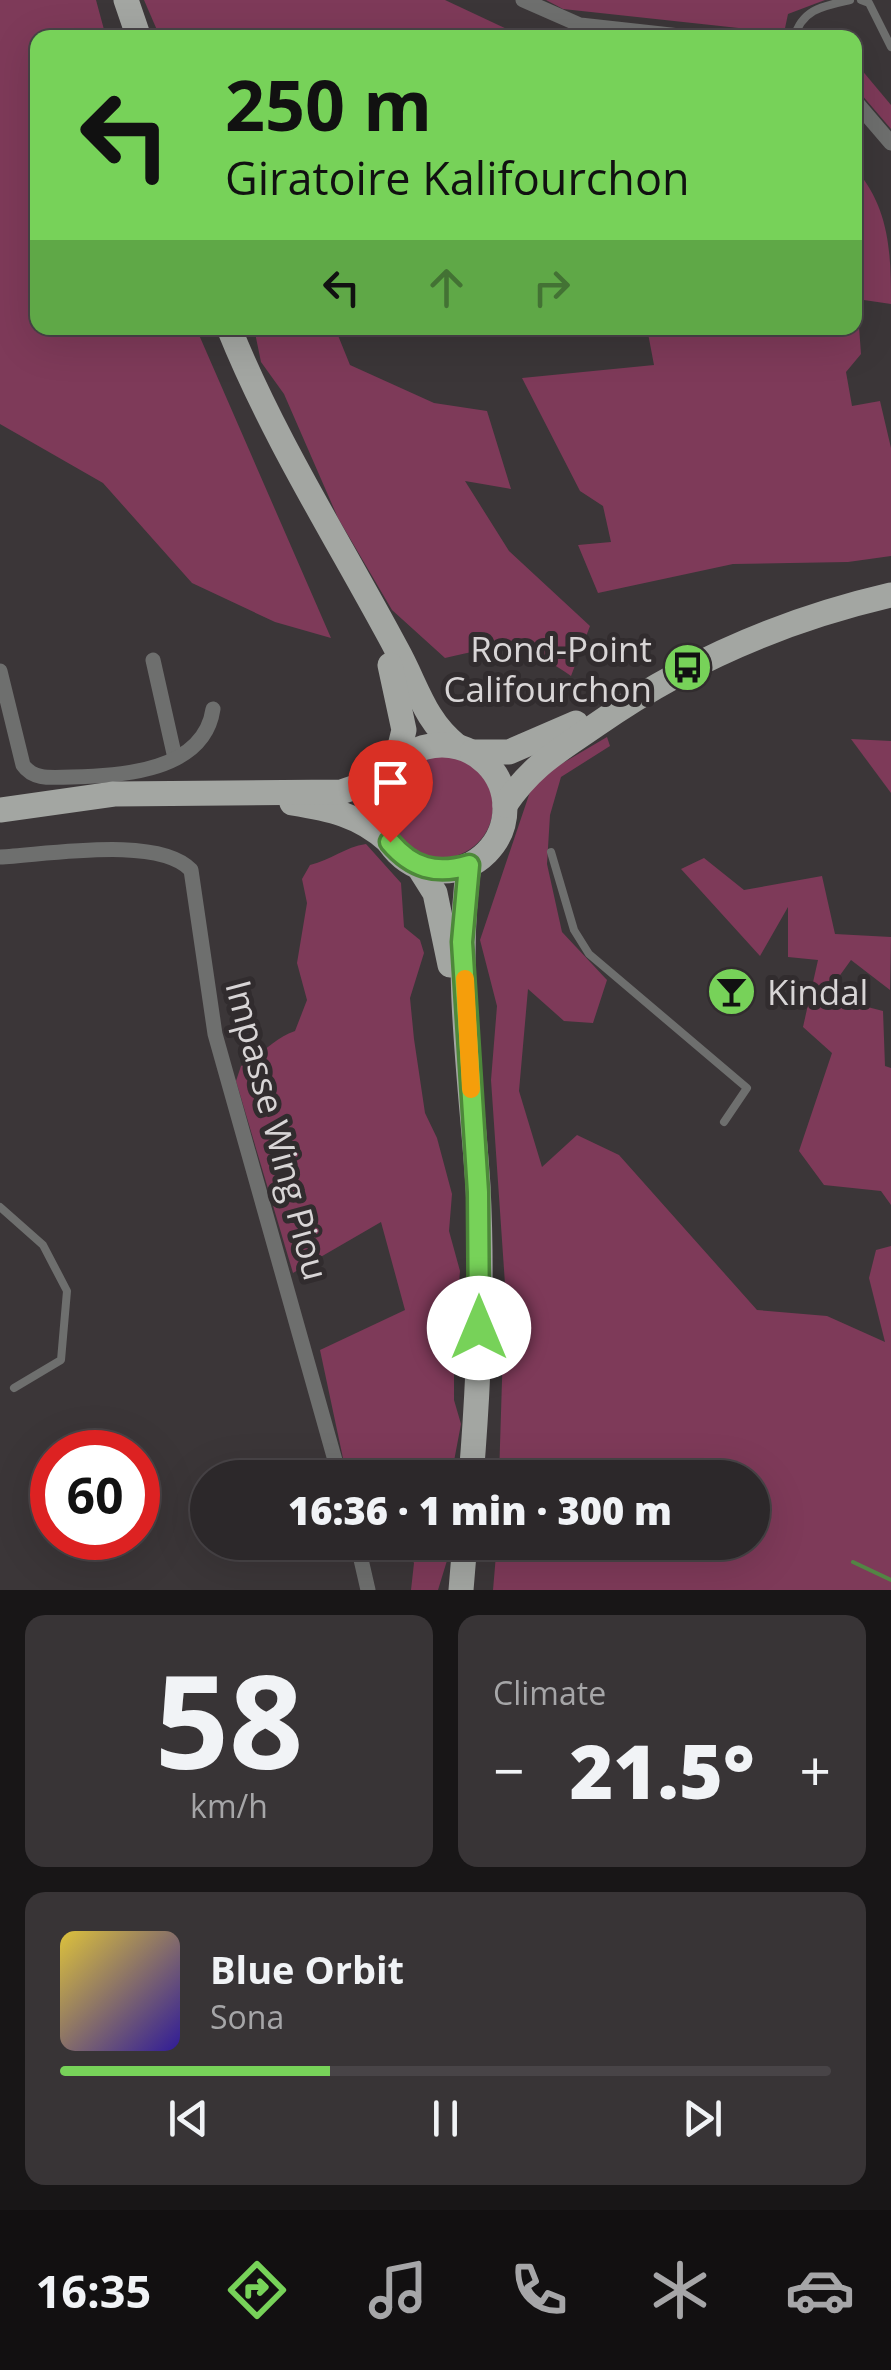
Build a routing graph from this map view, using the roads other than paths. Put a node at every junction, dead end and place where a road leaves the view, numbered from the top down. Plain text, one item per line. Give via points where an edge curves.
1 (126, 0) edge
2 (523, 0) edge
3 (850, 0) edge
4 (862, 0) edge
5 (136, 30) edge
6 (625, 30) edge
7 (797, 30) edge
8 (891, 46) edge
9 (862, 110) edge
10 (891, 143) edge
11 (233, 335) edge
12 (891, 595) edge
13 (376, 617) junction
14 (153, 660) dead end
15 (0, 671) edge
16 (626, 702) junction
17 (213, 709) dead end
18 (465, 749) junction
19 (175, 758) junction
20 (391, 771) junction
21 (112, 785) junction
22 (228, 793) junction
23 (505, 805) junction
24 (0, 810) edge
25 (390, 842) junction
26 (551, 852) dead end
27 (0, 857) edge
28 (469, 865) junction
29 (418, 866) junction
30 (470, 1073) junction
31 (724, 1122) dead end
32 (0, 1208) edge
33 (14, 1388) dead end
34 (335, 1460) edge
35 (472, 1460) edge
36 (360, 1560) edge
37 (464, 1560) edge
38 (368, 1590) edge
39 (461, 1590) edge

1 - 5 main road
2 - 6 street via 580,25
3 - 7 lane via 802,16
4 - 8 lane
9 - 10 street
11 - 13 main road
12 - 16 main road via 745,639
13 - 18 main road via 431,722
13 - 20 main road via 403,722
14 - 19 street
15 - 21 street via 29,773
16 - 18 main road via 508,752
16 - 23 main road via 536,764
17 - 19 street via 206,732
18 - 20 main road via 423,747
18 - 23 main road via 495,775
19 - 21 street
20 - 22 main road via 341,792
20 - 25 main road via 379,809
21 - 22 main road
21 - 24 main road
22 - 25 main road via 348,814
23 - 28 main road via 496,840
25 - 29 main road
26 - 31 lane via 574,930 590,954 747,1088
27 - 34 street, Impasse Wing Piou via 123,849 170,858 191,870 215,1034
28 - 29 main road
28 - 30 main road via 462,942
29 - 30 main road via 443,921
30 - 35 main road via 479,1294
32 - 33 lane via 44,1245 67,1291 62,1360
36 - 38 street
37 - 39 main road

